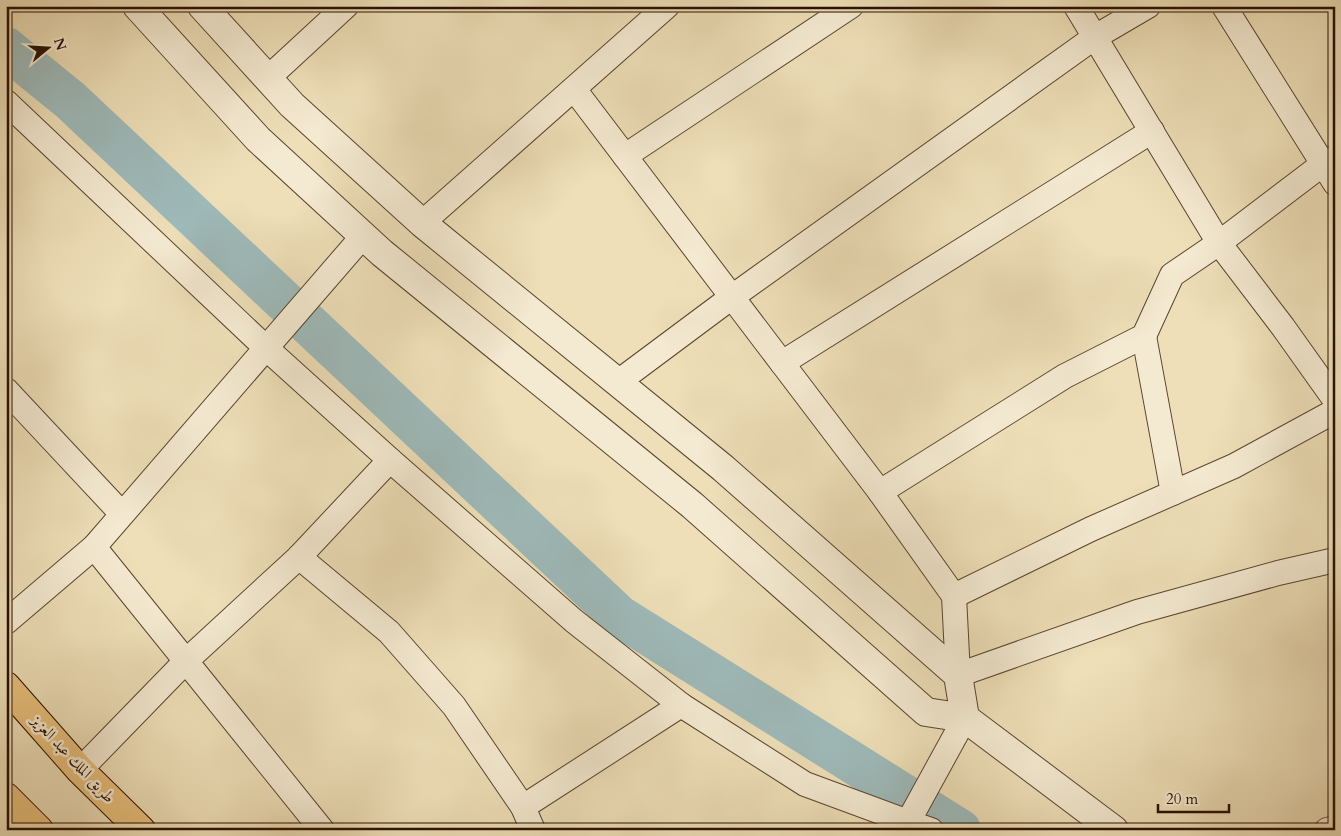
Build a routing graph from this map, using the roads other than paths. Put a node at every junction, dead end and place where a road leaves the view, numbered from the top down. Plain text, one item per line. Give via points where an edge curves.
1 (137, 6) edge
2 (202, 6) edge
3 (346, 6) edge
4 (667, 6) edge
5 (852, 6) edge
6 (1076, 6) edge
7 (1148, 6) edge
8 (1224, 6) edge
9 (1095, 37) junction
10 (268, 78) junction
11 (574, 89) junction
12 (6, 102) edge
13 (1152, 131) junction
14 (624, 156) junction
15 (1331, 168) edge
16 (422, 223) junction
17 (363, 236) junction
18 (1219, 242) junction
19 (732, 297) junction
20 (1144, 336) junction
21 (266, 348) junction
22 (782, 363) junction
23 (618, 382) junction
24 (6, 390) edge
25 (1335, 400) edge
26 (1335, 411) edge
27 (390, 460) junction
28 (880, 492) junction
29 (1173, 493) junction
30 (122, 514) junction
31 (94, 546) junction
32 (299, 557) junction
33 (1335, 560) edge
34 (954, 596) junction
35 (6, 622) edge
36 (186, 661) junction
37 (958, 675) junction
38 (6, 686) edge
39 (681, 705) junction
40 (965, 718) junction
41 (80, 770) junction
42 (6, 797) edge
43 (523, 807) junction
44 (904, 826) edge
45 (1335, 828) edge
46 (39, 830) edge
47 (141, 830) edge
48 (322, 830) edge
49 (533, 830) edge
50 (931, 830) edge
51 (1114, 830) edge
52 (1327, 830) edge

1 - 17 street via 258,139
2 - 10 street
3 - 10 street
4 - 11 street
5 - 14 street
6 - 9 street
7 - 9 street
8 - 15 street
9 - 13 street
9 - 19 street
10 - 16 street via 292,105
11 - 14 street
11 - 16 street
12 - 21 street
13 - 18 street
13 - 22 street
14 - 19 street
15 - 18 street
16 - 23 street
17 - 21 street
17 - 40 street via 692,505 926,712
18 - 20 street via 1172,275
18 - 25 street
19 - 22 street
19 - 23 street
20 - 28 street via 1065,376
20 - 29 street
21 - 27 street
21 - 30 street
22 - 28 street
23 - 37 street via 723,468
24 - 30 street
26 - 29 street via 1234,466
27 - 32 street
27 - 39 street via 574,620
28 - 34 street
29 - 34 street
30 - 31 street
31 - 35 street
31 - 36 street
32 - 36 street
32 - 43 street via 388,632 454,706
33 - 37 street via 1137,612
34 - 37 street
36 - 41 street
36 - 48 street
37 - 40 street
38 - 41 highway, طريق الملك عبد العزيز
39 - 43 street
39 - 44 street via 805,784
40 - 44 street
40 - 51 street
41 - 47 highway, طريق الملك عبد العزيز
42 - 46 highway
43 - 49 street
44 - 50 street
45 - 52 street

